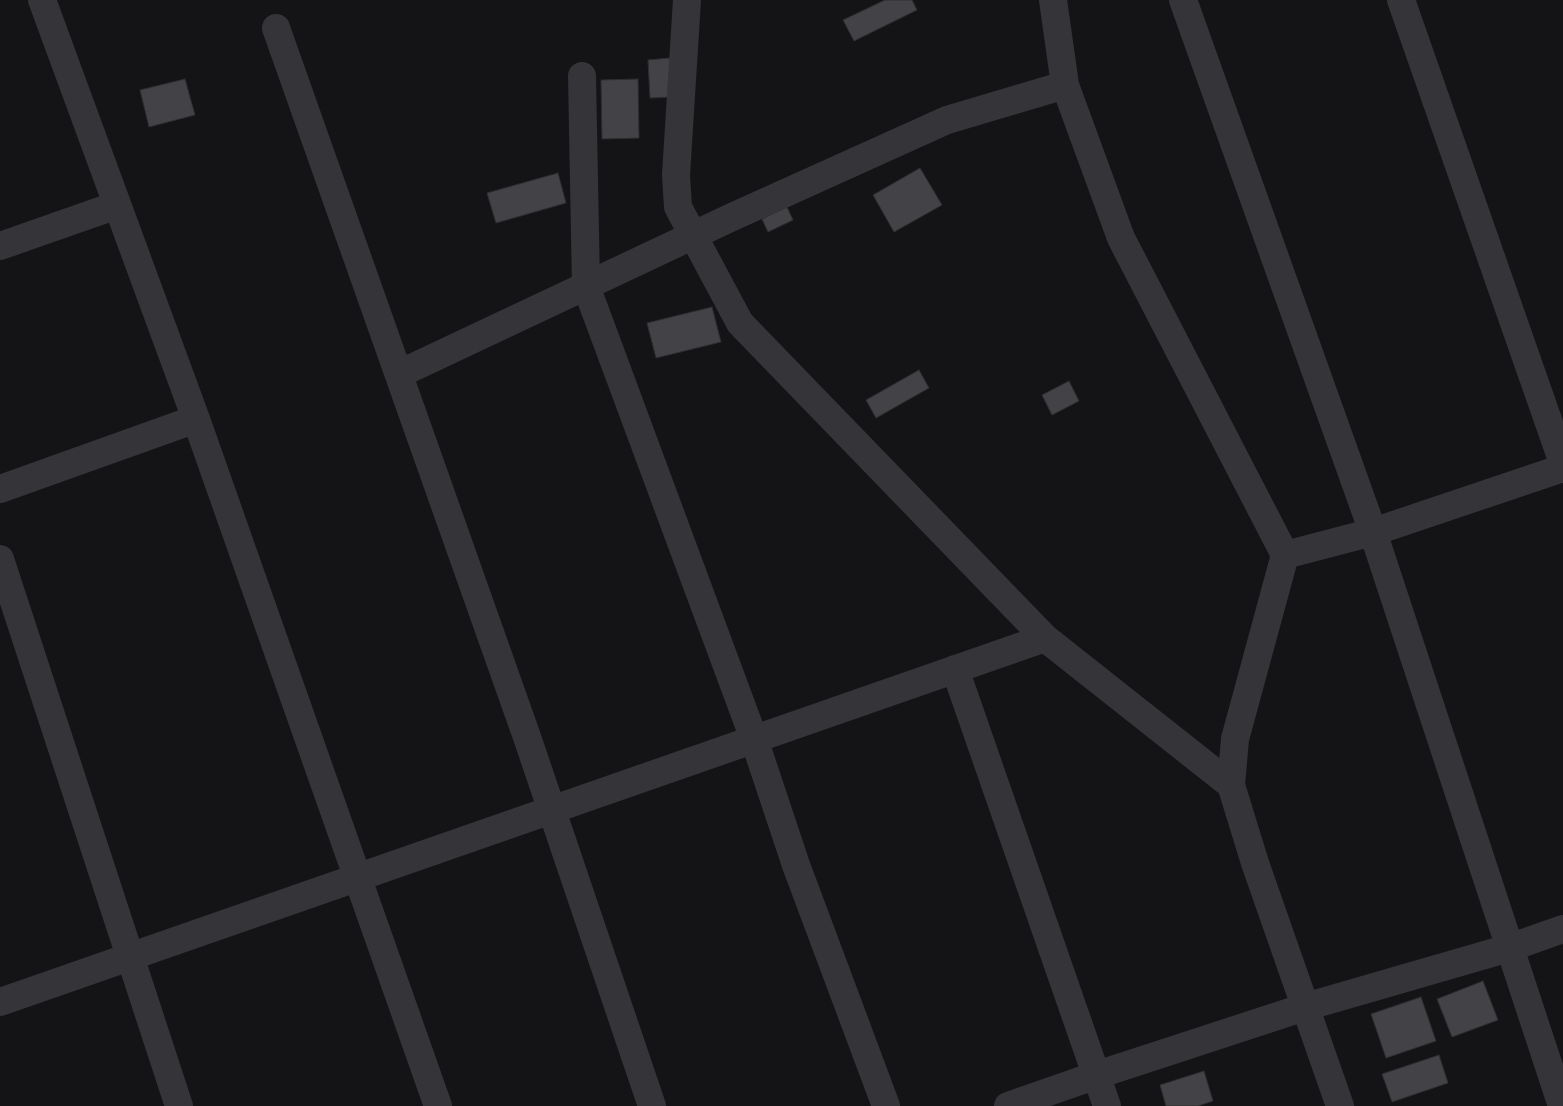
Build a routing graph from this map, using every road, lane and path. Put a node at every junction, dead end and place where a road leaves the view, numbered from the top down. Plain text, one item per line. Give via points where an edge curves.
1 (42, 0) edge
2 (687, 0) edge
3 (1053, 0) edge
4 (1183, 0) edge
5 (1401, 0) edge
6 (276, 28) dead end
7 (582, 76) dead end
8 (1065, 85) junction
9 (117, 205) junction
10 (694, 234) junction
11 (0, 246) edge
12 (586, 286) junction
13 (398, 374) junction
14 (196, 419) junction
15 (1563, 463) edge
16 (1563, 468) edge
17 (0, 489) edge
18 (1372, 532) junction
19 (1285, 555) junction
20 (0, 559) edge
21 (1045, 638) junction
22 (955, 669) junction
23 (754, 740) junction
24 (1230, 786) junction
25 (552, 809) junction
26 (356, 877) junction
27 (1563, 930) edge
28 (1509, 948) junction
29 (130, 956) junction
30 (0, 1002) edge
31 (1305, 1007) junction
32 (1097, 1074) junction
33 (180, 1106) edge
34 (438, 1106) edge
35 (652, 1106) edge
36 (886, 1106) edge
37 (1008, 1106) edge
38 (1107, 1106) edge
39 (1340, 1106) edge
40 (1562, 1106) edge

1 - 9 street
2 - 10 street via 676,175 678,207
3 - 8 street
4 - 18 street
5 - 15 street
6 - 13 street
7 - 12 street
8 - 10 street via 947,120
8 - 19 street via 1121,238
9 - 11 street
9 - 14 street
10 - 12 street
10 - 21 street via 740,323
12 - 13 street
12 - 23 street
13 - 25 street
14 - 17 street
14 - 26 street
16 - 18 street
18 - 19 street
18 - 28 street
19 - 24 street via 1235,739
20 - 29 street
21 - 22 street
21 - 24 street
22 - 23 street
22 - 32 street
23 - 25 street
23 - 36 street via 796,865
24 - 31 street
25 - 26 street
25 - 35 street
26 - 29 street
26 - 34 street
27 - 28 street
28 - 31 street
28 - 40 street
29 - 30 street
29 - 33 street
31 - 32 street
31 - 39 street
32 - 37 street
32 - 38 street

